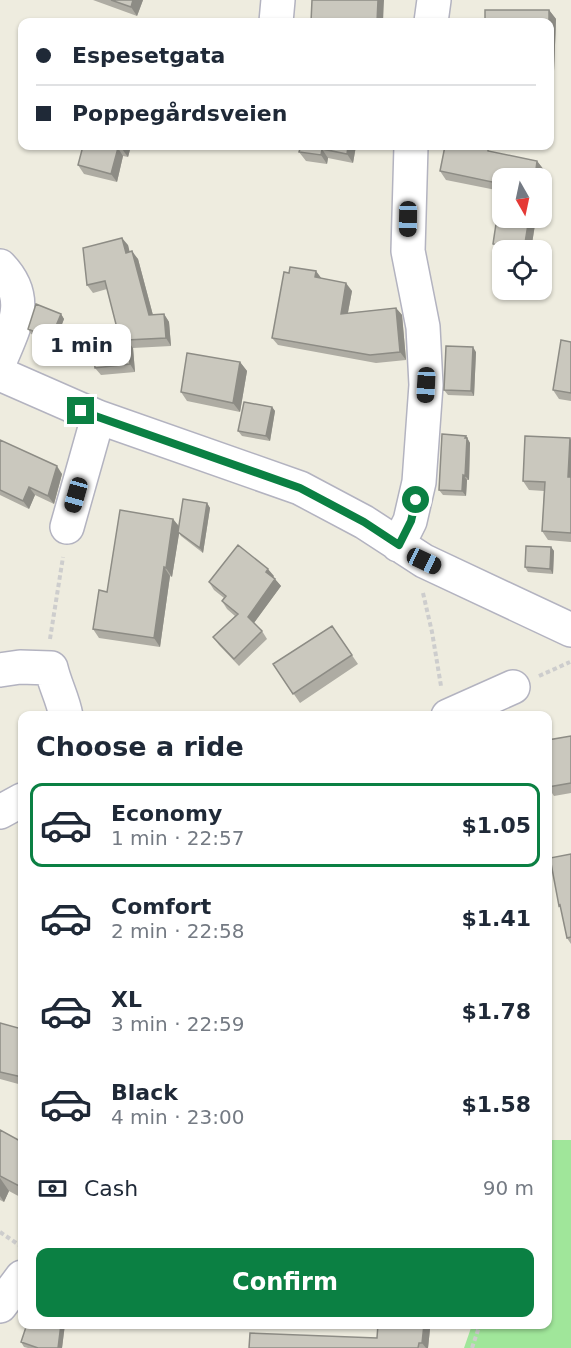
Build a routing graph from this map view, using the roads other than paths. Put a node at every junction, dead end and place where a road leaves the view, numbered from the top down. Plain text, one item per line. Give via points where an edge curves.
1 (278, 0) edge
2 (434, 0) edge
3 (276, 18) edge
4 (432, 18) edge
5 (411, 150) edge
6 (0, 266) edge
7 (0, 361) edge
8 (0, 374) edge
9 (98, 417) junction
10 (68, 527) road end
11 (411, 553) junction
12 (571, 630) edge
13 (0, 670) edge
14 (513, 687) dead end
15 (445, 705) edge
16 (65, 711) edge
17 (18, 802) edge
18 (0, 812) edge
19 (18, 1282) edge
20 (0, 1306) edge

1 - 3 street
2 - 4 street
5 - 11 street via 408,251 423,327 426,385
6 - 7 street via 15,286 18,315
8 - 9 street
9 - 10 street
9 - 11 street via 300,488 364,522
11 - 12 street
13 - 16 street via 51,668
14 - 15 street
17 - 18 street
19 - 20 street

